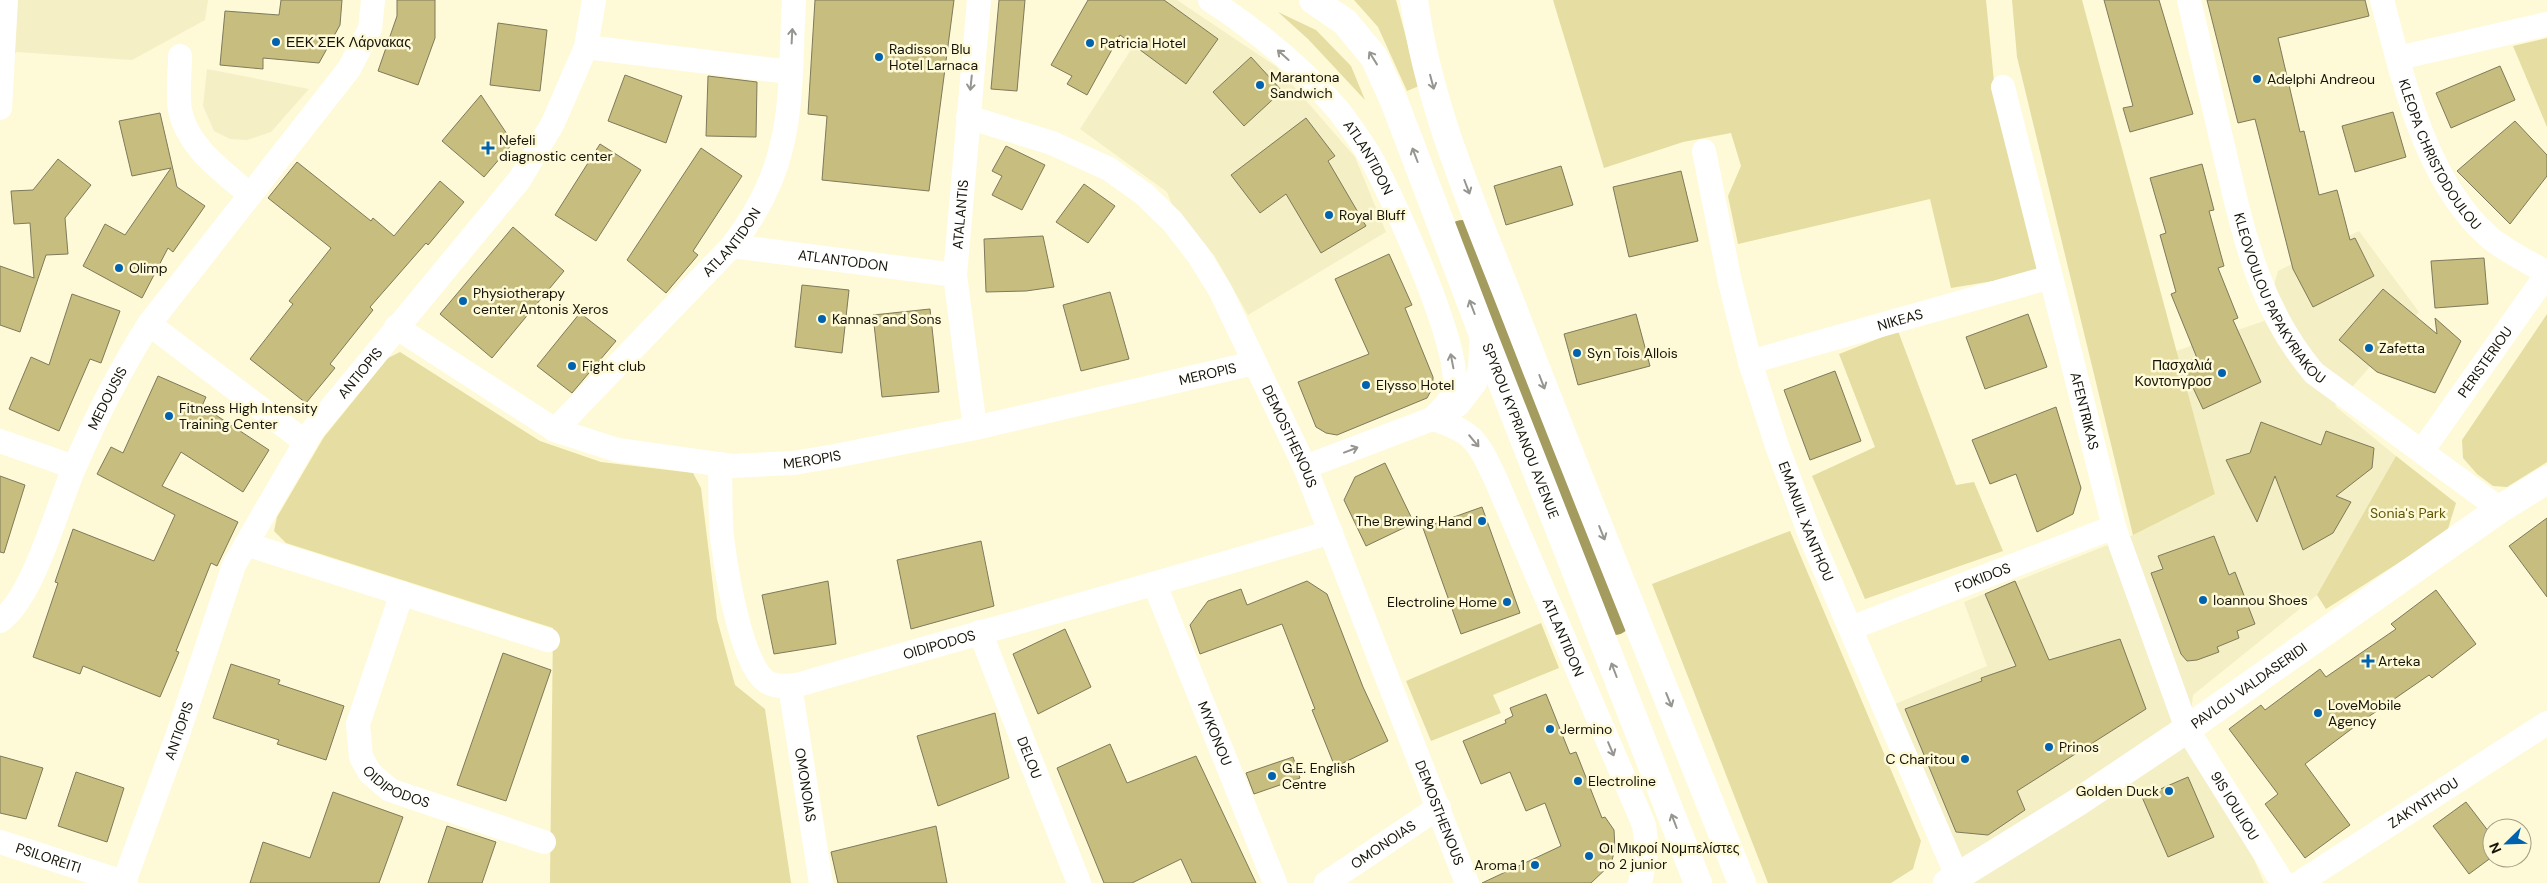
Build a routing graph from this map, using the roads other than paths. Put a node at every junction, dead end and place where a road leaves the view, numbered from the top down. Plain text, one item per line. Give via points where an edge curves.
1 (6, 0) edge
2 (373, 0) edge
3 (594, 0) edge
4 (794, 0) edge
5 (980, 0) edge
6 (1210, 0) edge
7 (1313, 0) edge
8 (1414, 0) edge
9 (2189, 0) edge
10 (2382, 0) edge
11 (2547, 24) edge
12 (586, 47) junction
13 (180, 56) dead end
14 (2398, 58) junction
15 (790, 72) junction
16 (2003, 87) dead end
17 (0, 104) edge
18 (0, 108) edge
19 (968, 117) junction
20 (1704, 151) dead end
21 (250, 195) junction
22 (732, 246) junction
23 (2547, 274) edge
24 (955, 275) junction
25 (2051, 277) junction
26 (149, 324) junction
27 (396, 327) junction
28 (1482, 332) junction
29 (1750, 362) junction
30 (1254, 363) junction
31 (1432, 419) junction
32 (975, 428) junction
33 (554, 430) junction
34 (0, 441) edge
35 (304, 441) junction
36 (2422, 450) junction
37 (720, 464) junction
38 (74, 467) junction
39 (1305, 468) junction
40 (2547, 480) edge
41 (2500, 509) junction
42 (2114, 526) junction
43 (1331, 532) junction
44 (246, 544) junction
45 (1155, 585) junction
46 (402, 593) junction
47 (0, 621) edge
48 (1851, 628) junction
49 (980, 632) junction
50 (548, 640) dead end
51 (790, 686) junction
52 (2547, 723) edge
53 (2187, 729) junction
54 (1439, 807) junction
55 (0, 842) edge
56 (544, 842) dead end
57 (1952, 879) edge
58 (125, 883) edge
59 (821, 883) edge
60 (1079, 883) edge
61 (1275, 883) edge
62 (1326, 883) edge
63 (1467, 883) edge
64 (1640, 883) edge
65 (1698, 883) edge
66 (1742, 883) edge
67 (2282, 883) edge
68 (2299, 883) edge

1 - 17 street
2 - 21 street, MEDOUSIS via 370,28 353,64
3 - 12 street, ANTIOPIS
15 -> 4 street, ATLANTIDON
5 -> 19 street, ATALANTIS
31 -> 6 street, ATLANTIDON via 1451,399 1455,388 1451,352 1444,326 1388,190 1338,111 1301,71 1258,33
28 -> 7 main road, SPYROU KYPRIANOU AVENUE via 1394,101 1374,57 1345,22
8 -> 66 main road via 1443,125
9 - 36 street, KLEOVOULOU PAPAKYRIAKOU via 2244,235 2267,301 2294,349 2314,373
10 - 14 street, KLEOPA CHRISTODOULOU
11 - 14 street
12 - 15 street
12 - 27 street, ANTIOPIS via 553,123 520,179
13 - 21 street via 180,109 187,130 196,145
14 - 23 street, KLEOPA CHRISTODOULOU via 2443,180 2489,237
15 - 22 street, ATLANTIDON via 786,128 775,170 754,213
16 - 25 street, AFENTRIKAS
17 - 18 street
19 - 24 street, ATALANTIS
19 - 30 street, DEMOSTHENOUS via 1072,152 1110,169 1144,194 1172,221 1204,264 1227,303
20 - 29 street, EMANUIL XANTHOU via 1730,282
21 - 26 street, MEDOUSIS
22 - 24 street, ATLANTODON
22 - 33 street, ATLANTIDON
23 - 36 street, PERISTERIOU
24 - 32 street, ATALANTIS
25 - 29 street, NIKEAS
25 - 42 street, AFENTRIKAS
26 - 35 street
26 - 38 street, MEDOUSIS via 122,367
27 - 33 street, MEROPIS
27 - 35 street, ANTIOPIS
28 - 31 street, ATLANTIDON via 1480,369 1475,383 1458,405
65 -> 28 main road, SPYROU KYPRIANOU AVENUE
29 - 48 street, EMANUIL XANTHOU via 1812,540
30 - 32 street, MEROPIS
30 - 39 street, DEMOSTHENOUS
39 -> 31 street, ATLANTIDON
31 -> 64 street, ATLANTIDON via 1453,425 1472,438 1496,480 1644,825 1647,848
32 - 37 street, MEROPIS via 794,463
33 - 37 street, MEROPIS via 617,450
34 - 38 street
35 - 44 street, ANTIOPIS
36 - 41 street, KLEOVOULOU PAPAKYRIAKOU
37 - 51 street, OIDIPODOS via 723,545 746,651 762,678 769,683
38 - 47 street, MEDOUSIS via 24,594
39 - 43 street, DEMOSTHENOUS
40 - 41 main road, PAVLOU VALDASERIDI
41 - 53 main road, PAVLOU VALDASERIDI
42 - 48 street, FOKIDOS
42 - 53 street, AFENTRIKAS
43 - 45 street, OIDIPODOS
43 - 54 street, DEMOSTHENOUS
44 - 46 street
44 - 58 street, ANTIOPIS via 234,566
45 - 49 street, OIDIPODOS
45 - 61 street, MYKONOU
46 - 50 street
46 - 56 street, OIDIPODOS via 358,724 361,757 370,773 390,790
48 - 57 street, EMANUIL XANTHOU
49 - 51 street, OIDIPODOS
49 - 60 street, DELOU
51 - 59 street, OMONOIAS
52 - 68 street, ZAKYNTHOU
53 - 57 main road, PAVLOU VALDASERIDI via 2078,802
53 - 67 street, 9IS IOULIOU
54 - 62 street, OMONOIAS
54 - 63 street, DEMOSTHENOUS
55 - 58 street, PSILOREITI

